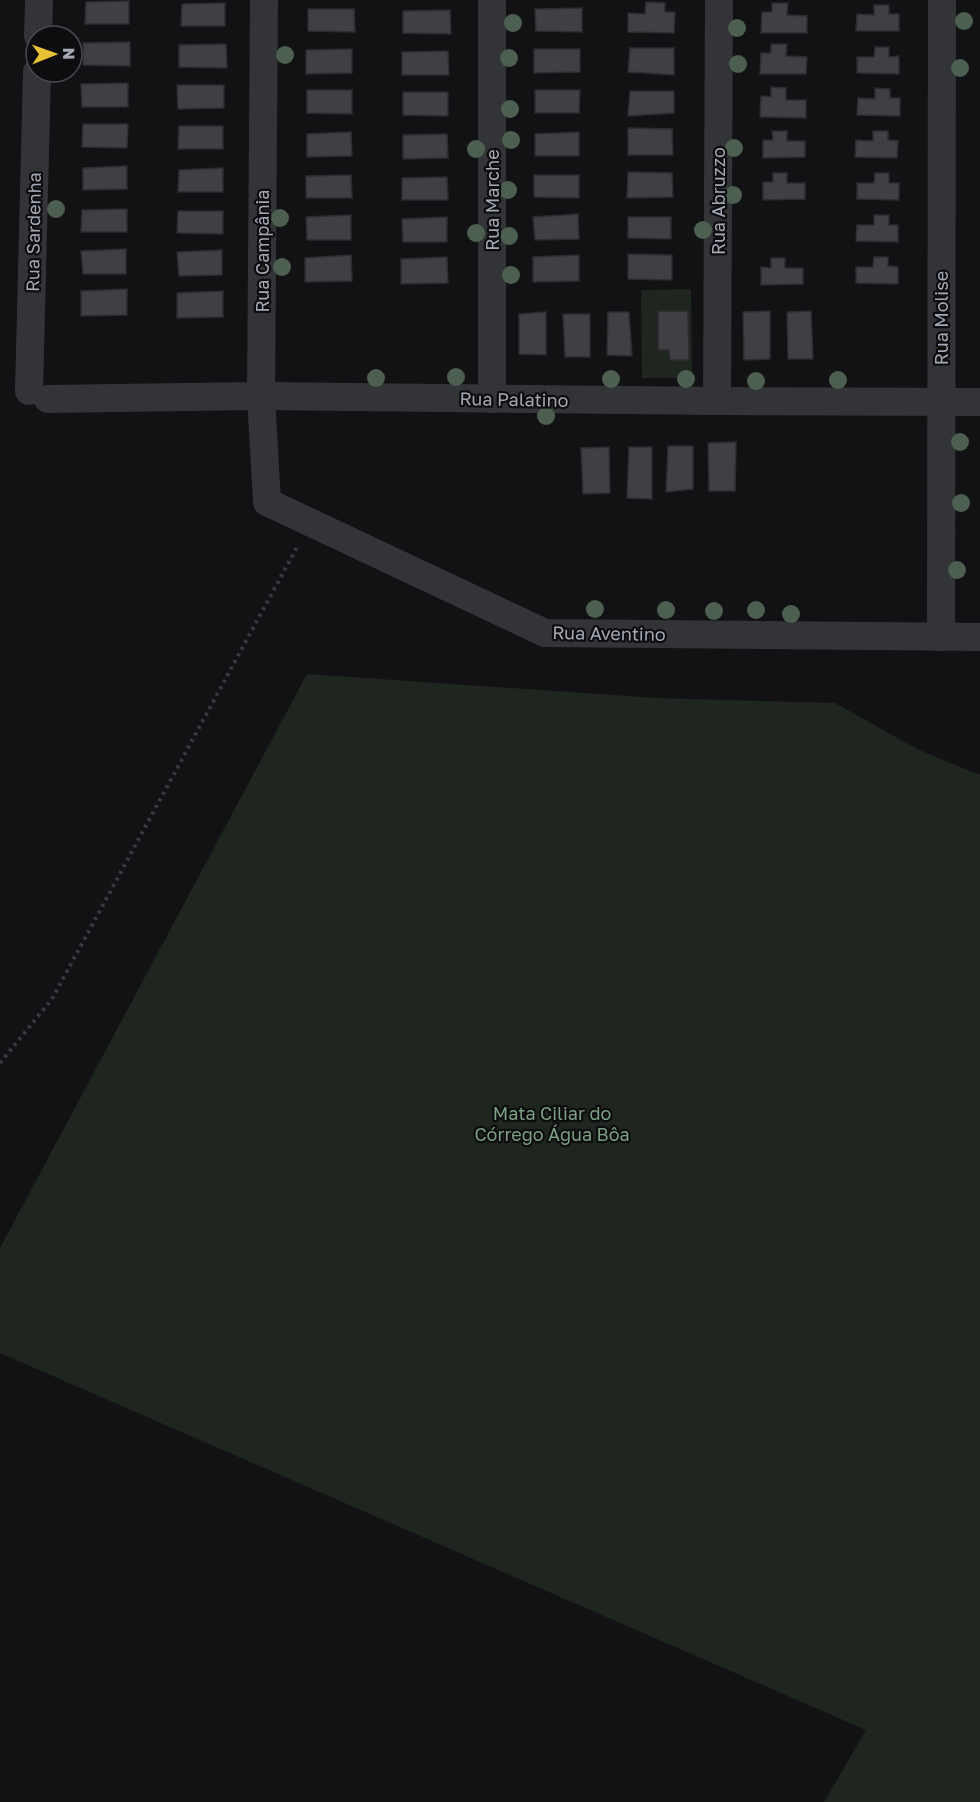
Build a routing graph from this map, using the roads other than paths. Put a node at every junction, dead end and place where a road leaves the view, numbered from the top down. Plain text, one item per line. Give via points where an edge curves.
1 (39, 0) edge
2 (264, 0) edge
3 (492, 0) edge
4 (719, 0) edge
5 (942, 0) edge
6 (38, 24) edge
7 (37, 84) edge
8 (38, 395) joint
9 (261, 396) junction
10 (492, 399) junction
11 (717, 401) junction
12 (941, 402) junction
13 (980, 402) edge
14 (267, 502) joint
15 (941, 637) junction
16 (980, 637) edge

1 - 6 street
2 - 9 street, Rua Campânia
3 - 10 street, Rua Marche
4 - 11 street, Rua Abruzzo
5 - 12 street, Rua Molise
7 - 8 street, Rua Sardenha
8 - 9 street, Rua Palatino
9 - 10 street, Rua Palatino
9 - 14 street, Rua Campânia
10 - 11 street, Rua Palatino
11 - 12 street, Rua Palatino
12 - 13 street, Rua Palatino
12 - 15 street, Rua Molise
14 - 15 street, Rua Aventino via 545,633
15 - 16 street, Rua Aventino

